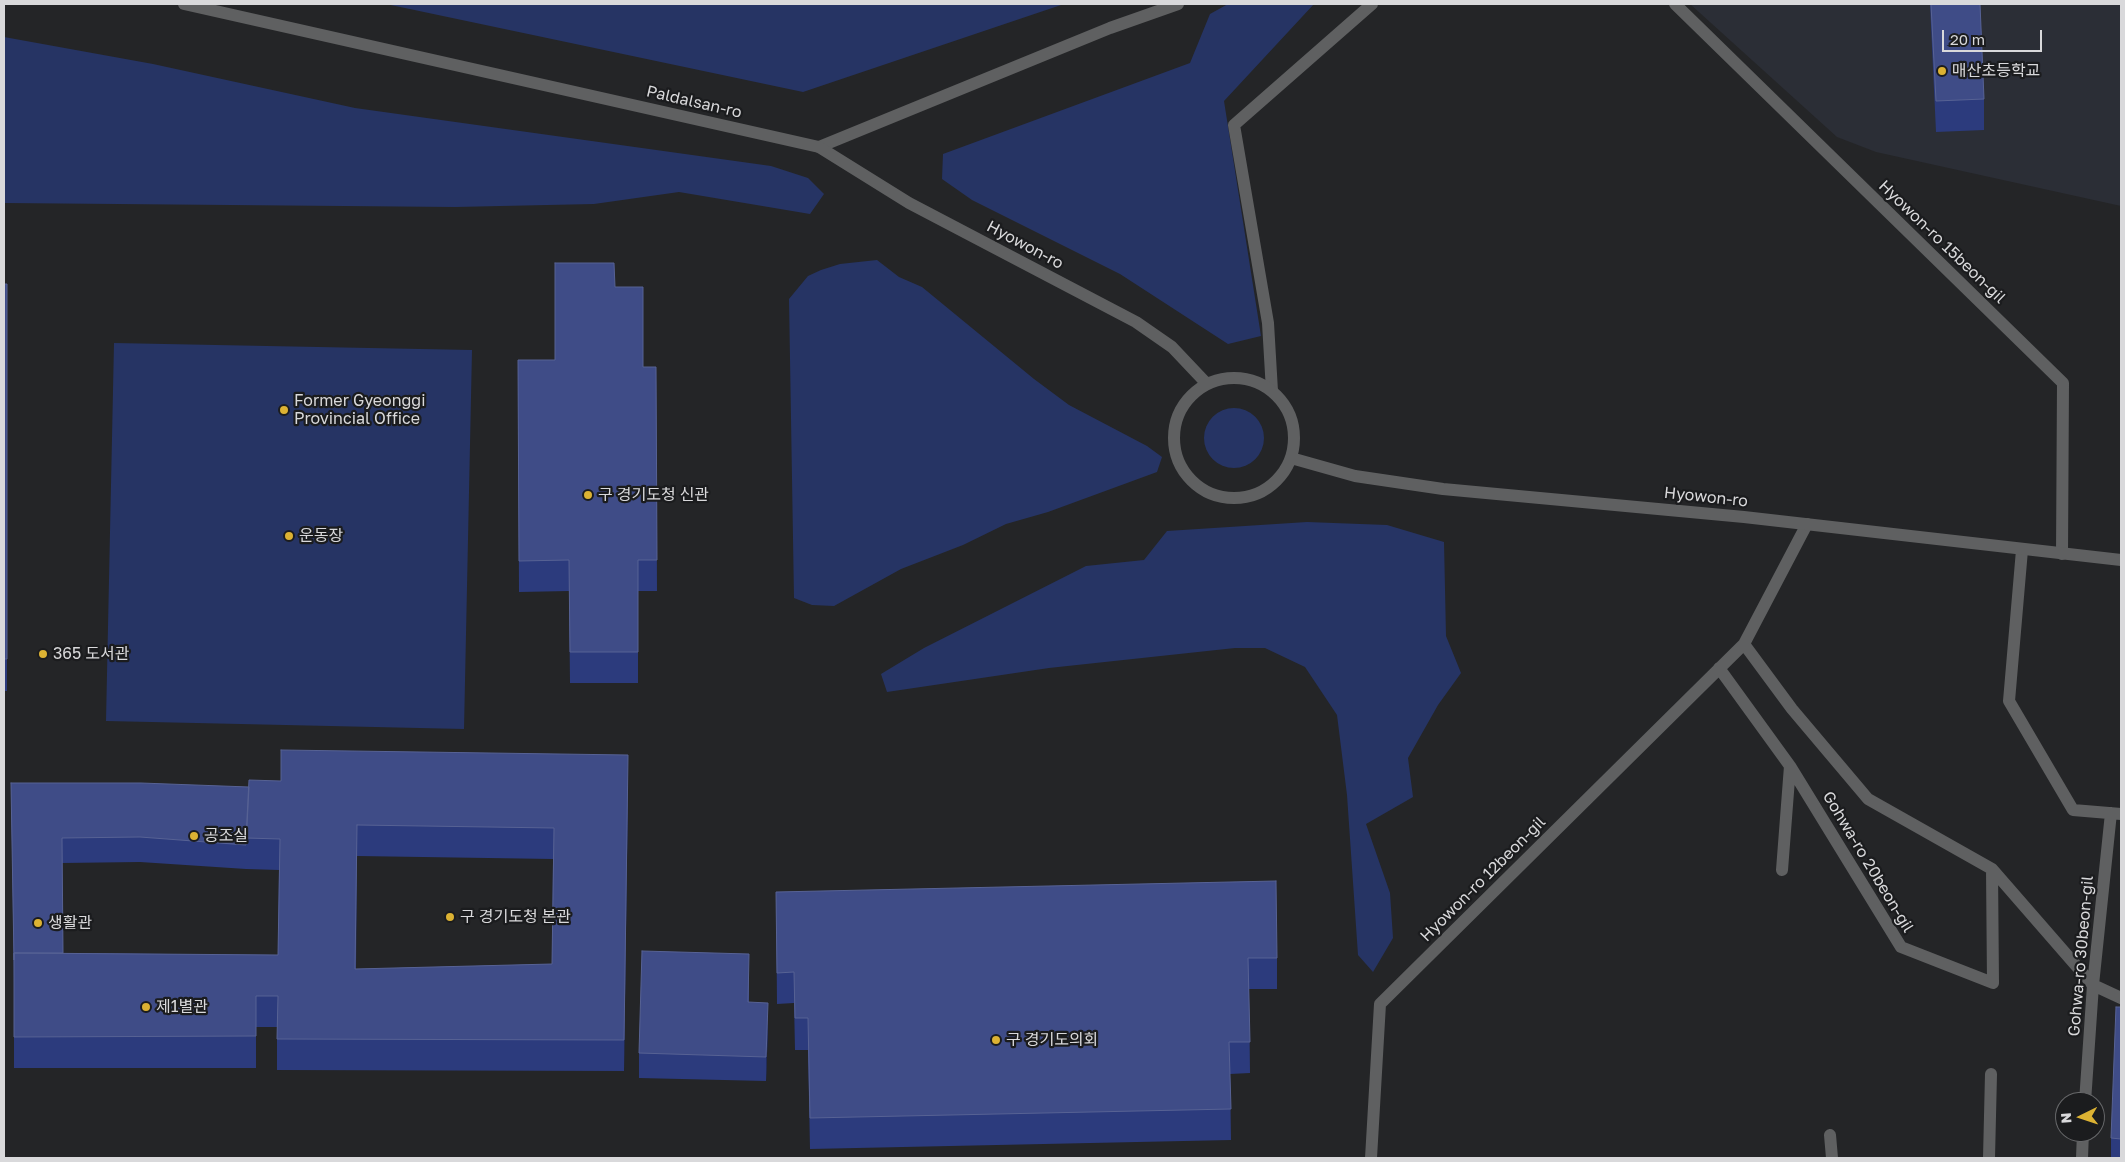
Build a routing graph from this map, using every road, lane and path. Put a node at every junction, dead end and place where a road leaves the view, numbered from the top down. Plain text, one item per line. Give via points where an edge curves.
1 (184, 4) edge
2 (1178, 4) edge
3 (1372, 4) edge
4 (1675, 4) edge
5 (820, 147) junction
6 (1207, 384) junction
7 (1272, 391) junction
8 (1291, 458) junction
9 (1807, 524) junction
10 (2022, 550) junction
11 (2062, 554) junction
12 (2121, 560) edge
13 (1744, 644) junction
14 (1719, 668) junction
15 (1790, 766) junction
16 (2116, 813) edge
17 (1992, 869) junction
18 (1782, 870) dead end
19 (2093, 985) junction
20 (2121, 998) edge
21 (1991, 1074) dead end
22 (2086, 1092) edge
23 (1830, 1135) dead end
24 (2083, 1142) edge
25 (1371, 1158) edge
26 (1832, 1158) edge
27 (1989, 1158) edge
28 (2082, 1158) edge

1 - 5 street, Paldalsan-ro
2 - 5 street via 1110,28
3 - 7 street via 1234,126 1268,323
4 - 11 street, Hyowon-ro 15beon-gil via 2063,383
5 - 6 street, Hyowon-ro via 909,203 1136,322 1172,347
6 - 7 street via 1235,377 1255,381
6 - 8 street via 1197,389 1183,404 1175,423 1173,443 1178,462 1189,479 1204,491 1223,498 1242,498 1261,492 1277,481
7 - 8 street via 1285,406 1293,425
8 - 9 street, Hyowon-ro via 1354,476 1443,488
9 - 10 street, Hyowon-ro
9 - 13 street, Hyowon-ro 12beon-gil
10 - 11 street, Hyowon-ro
10 - 16 street via 2009,701 2073,810
11 - 12 street, Hyowon-ro
13 - 14 street, Hyowon-ro 12beon-gil
13 - 17 street, Gohwa-ro 20beon-gil via 1792,709 1868,799
14 - 15 street
14 - 25 street, Hyowon-ro 12beon-gil via 1380,1004
15 - 17 street, Gohwa-ro 20beon-gil via 1901,947 1993,983
15 - 18 street
16 - 19 street, Gohwa-ro 30beon-gil
17 - 19 street, Gohwa-ro 20beon-gil
19 - 20 street, Gohwa-ro 20beon-gil
19 - 22 street, Gohwa-ro 30beon-gil
21 - 27 street
23 - 26 street
24 - 28 street

